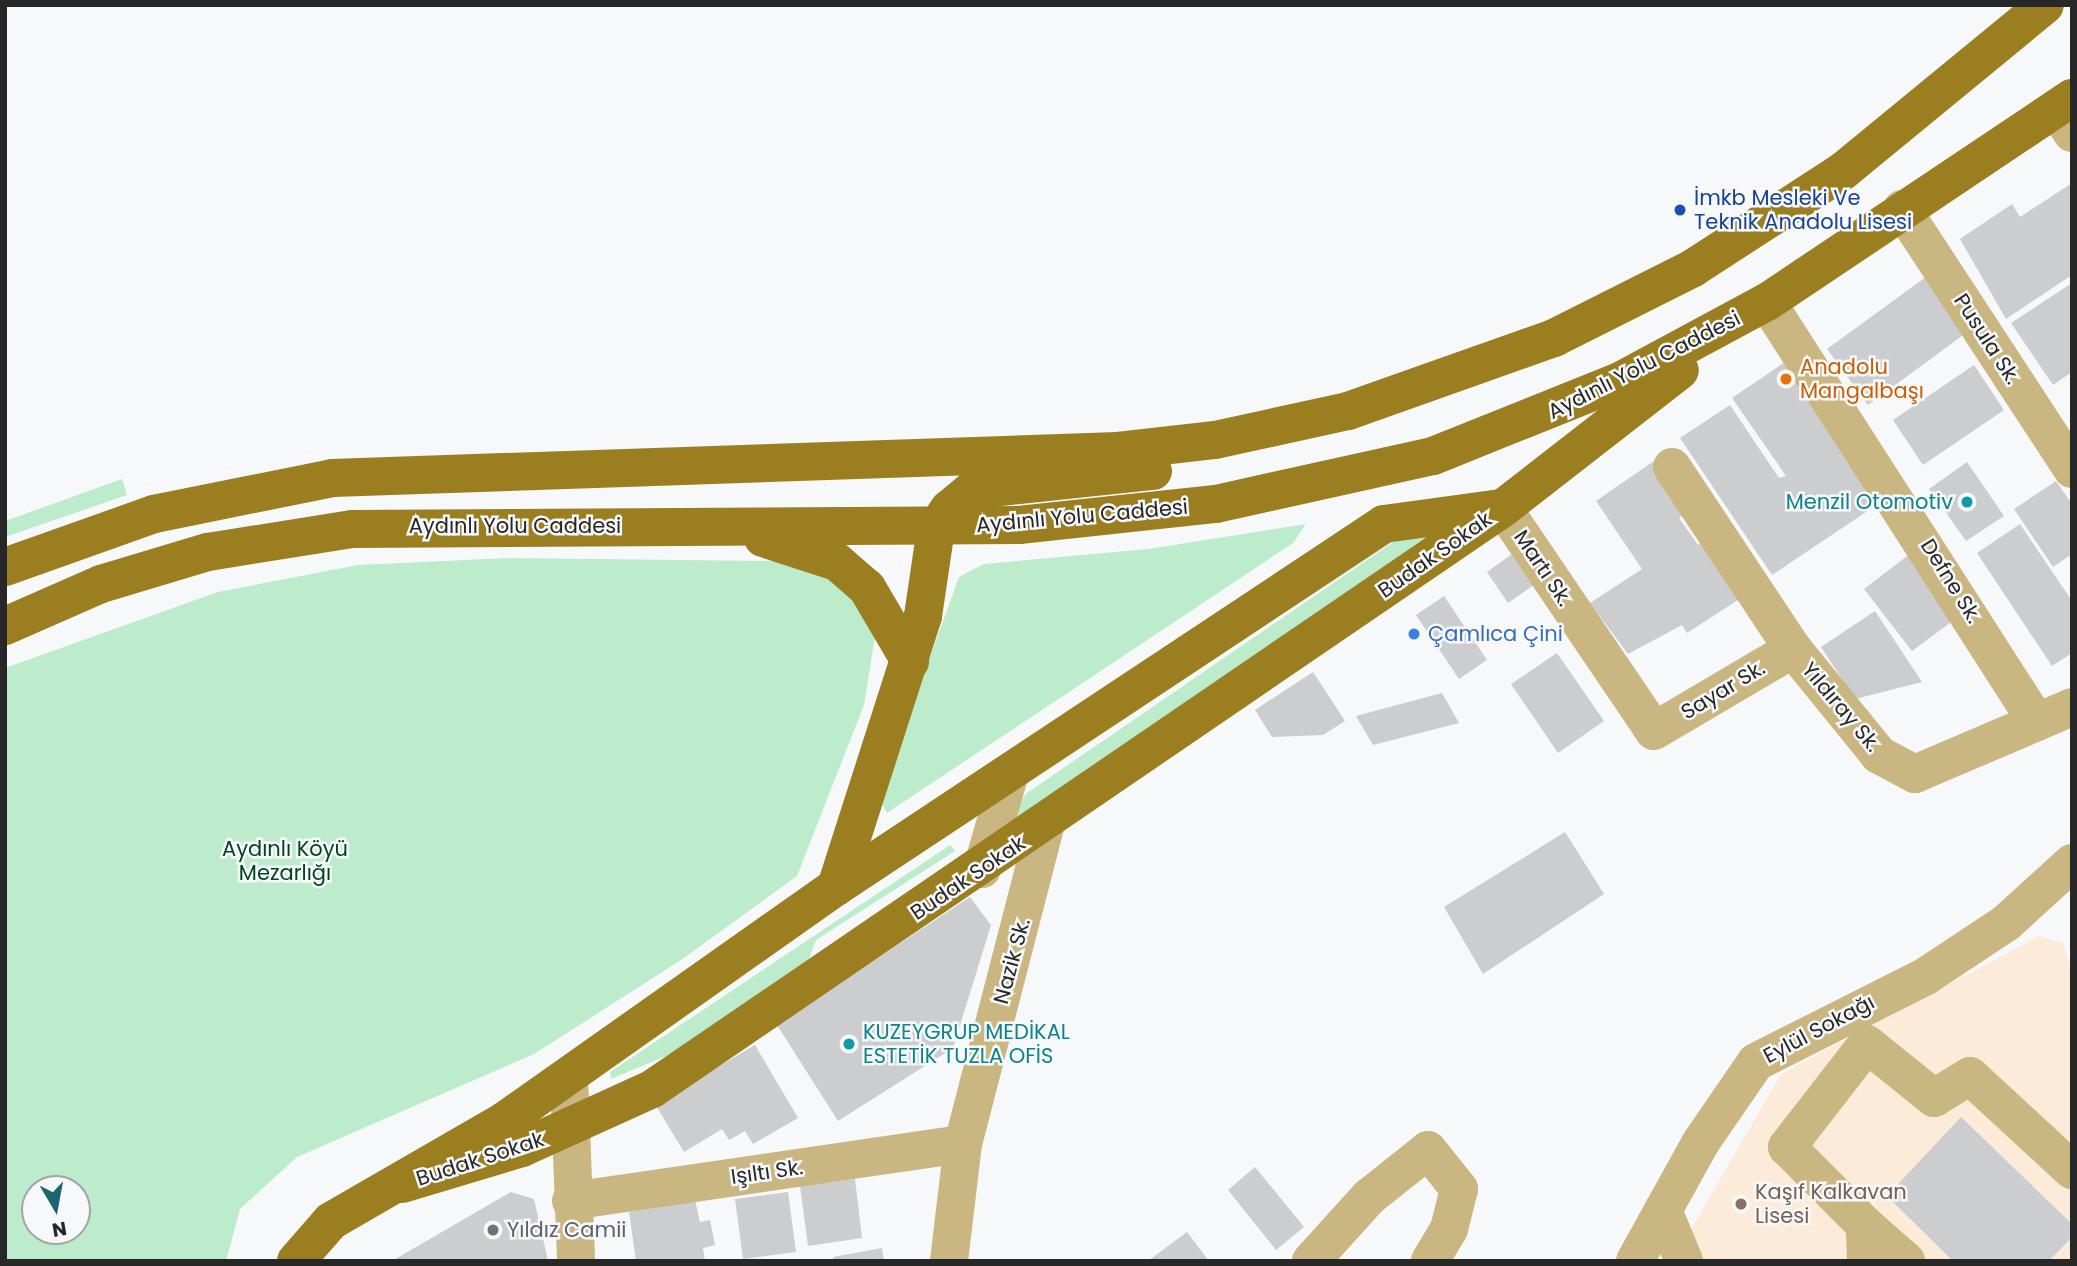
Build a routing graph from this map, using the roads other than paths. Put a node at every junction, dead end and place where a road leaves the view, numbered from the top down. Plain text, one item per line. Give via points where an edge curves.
1 (2045, 5) edge
2 (2066, 113) edge
3 (1902, 209) junction
4 (1767, 302) junction
5 (1348, 411) junction
6 (1672, 467) dead end
7 (2072, 469) edge
8 (1503, 508) junction
9 (692, 526) junction
10 (936, 528) junction
11 (5, 567) edge
12 (5, 626) edge
13 (1784, 635) junction
14 (910, 662) junction
15 (2072, 707) edge
16 (2037, 722) junction
17 (1654, 731) joint
18 (1009, 776) junction
19 (1045, 827) junction
20 (982, 869) junction
21 (2069, 877) edge
22 (836, 887) junction
23 (569, 1076) junction
24 (571, 1129) junction
25 (963, 1144) junction
26 (2072, 1170) edge
27 (402, 1184) junction
28 (571, 1201) junction
29 (1663, 1210) junction
30 (1866, 1243) edge
31 (296, 1261) edge
32 (576, 1261) edge
33 (950, 1261) edge
34 (1311, 1261) edge
35 (1430, 1261) edge
36 (1634, 1261) edge
37 (1684, 1261) edge
38 (1906, 1261) edge

1 - 5 main road via 1843,171 1703,262 1554,338
2 - 3 main road, Aydınlı Yolu Caddesi
3 - 4 main road, Aydınlı Yolu Caddesi
3 - 7 street, Pusula Sk.
4 - 8 main road, Budak Sokak
4 - 10 main road, Aydınlı Yolu Caddesi via 1620,381 1433,456 1216,504
4 - 16 street, Defne Sk.
5 - 10 main road via 1160,470 972,490
5 - 11 main road via 1215,439 1118,451 332,478 154,514
6 - 13 street
8 - 17 street, Martı Sk.
8 - 18 main road, Budak Sokak via 1384,524
8 - 19 main road, Budak Sokak
9 - 10 main road, Aydınlı Yolu Caddesi
9 - 12 main road, Aydınlı Yolu Caddesi via 352,529 208,552 101,584
9 - 14 main road via 788,544 836,562 867,587
10 - 14 main road
13 - 16 street, Yıldıray Sk. via 1879,755 1915,774
13 - 17 street, Sayar Sk.
14 - 22 main road
15 - 16 street
18 - 20 street
18 - 22 main road, Budak Sokak
19 - 20 main road, Budak Sokak
19 - 25 street, Nazik Sk.
20 - 24 main road, Budak Sokak via 652,1089
21 - 29 street, Eylül Sokağı via 1926,976 1756,1062
22 - 23 main road, Budak Sokak
23 - 24 street
23 - 27 main road, Budak Sokak
24 - 27 main road, Budak Sokak
24 - 28 street
25 - 28 street, Işıltı Sk.
25 - 33 street, Nazik Sk.
26 - 30 street via 1970,1076 1934,1098 1867,1044 1787,1147
27 - 31 main road via 331,1221
28 - 32 street
29 - 36 street, Eylül Sokağı
29 - 37 street
30 - 38 street
34 - 35 street via 1369,1197 1428,1150 1459,1189 1449,1229

